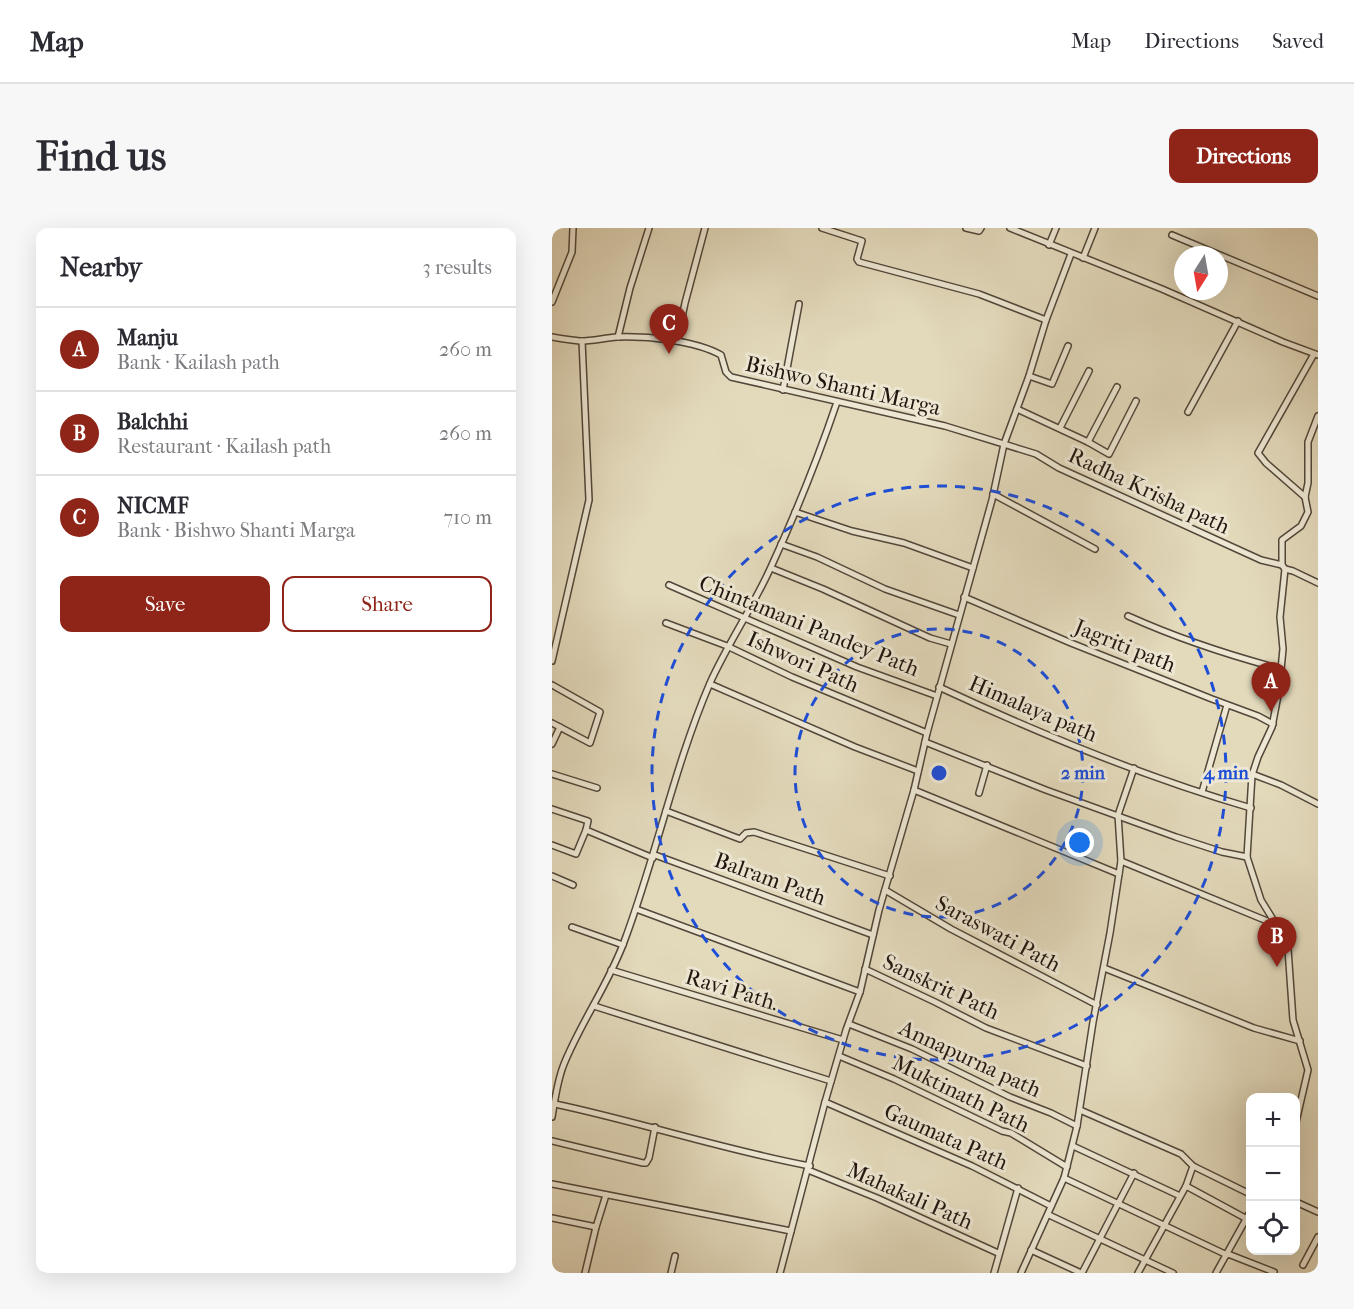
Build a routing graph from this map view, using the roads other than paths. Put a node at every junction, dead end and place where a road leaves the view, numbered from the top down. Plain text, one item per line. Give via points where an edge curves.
1 (573, 228) edge
2 (649, 228) edge
3 (705, 228) edge
4 (822, 228) edge
5 (966, 228) edge
6 (981, 228) edge
7 (1012, 228) edge
8 (1056, 228) edge
9 (1095, 228) edge
10 (1172, 235) dead end
11 (1049, 245) junction
12 (1071, 254) junction
13 (1083, 258) junction
14 (1318, 296) edge
15 (552, 302) edge
16 (800, 304) dead end
17 (1046, 320) junction
18 (1238, 321) junction
19 (552, 337) edge
20 (618, 337) junction
21 (582, 341) junction
22 (677, 341) junction
23 (1068, 346) dead end
24 (1316, 355) edge
25 (1089, 371) dead end
26 (1029, 376) junction
27 (1117, 387) dead end
28 (783, 390) junction
29 (1136, 401) dead end
30 (837, 402) junction
31 (1017, 409) junction
32 (1188, 412) dead end
33 (1318, 416) edge
34 (1060, 428) junction
35 (1088, 442) junction
36 (1004, 444) junction
37 (993, 494) junction
38 (1305, 497) junction
39 (795, 512) junction
40 (781, 544) junction
41 (1095, 549) dead end
42 (1283, 567) junction
43 (771, 568) junction
44 (973, 568) junction
45 (1318, 583) edge
46 (669, 585) dead end
47 (964, 597) junction
48 (959, 615) junction
49 (1128, 616) dead end
50 (744, 618) junction
51 (666, 623) dead end
52 (951, 644) junction
53 (727, 646) junction
54 (552, 661) edge
55 (1281, 669) junction
56 (710, 684) junction
57 (552, 685) edge
58 (939, 687) junction
59 (937, 696) junction
60 (1227, 705) junction
61 (552, 723) edge
62 (1273, 723) junction
63 (560, 727) junction
64 (927, 733) junction
65 (925, 742) junction
66 (552, 744) edge
67 (987, 765) junction
68 (1134, 768) junction
69 (918, 771) junction
70 (552, 774) edge
71 (1252, 774) junction
72 (597, 788) dead end
73 (914, 790) junction
74 (1202, 792) junction
75 (980, 793) dead end
76 (1318, 804) edge
77 (1251, 808) junction
78 (552, 809) edge
79 (666, 811) junction
80 (1118, 815) junction
81 (586, 830) junction
82 (552, 845) edge
83 (654, 856) junction
84 (1248, 857) junction
85 (1120, 861) junction
86 (1119, 874) junction
87 (552, 876) edge
88 (890, 876) junction
89 (573, 885) dead end
90 (885, 890) junction
91 (636, 909) junction
92 (1278, 926) junction
93 (572, 927) dead end
94 (873, 935) junction
95 (623, 945) junction
96 (1104, 968) junction
97 (865, 969) junction
98 (611, 970) junction
99 (860, 992) junction
100 (1097, 1005) junction
101 (594, 1006) junction
102 (849, 1024) junction
103 (843, 1040) junction
104 (1300, 1041) junction
105 (839, 1056) junction
106 (1087, 1066) junction
107 (831, 1081) junction
108 (825, 1102) junction
109 (555, 1104) junction
110 (1300, 1106) edge
111 (1080, 1110) junction
112 (552, 1118) edge
113 (1077, 1126) junction
114 (654, 1127) junction
115 (552, 1141) edge
116 (1073, 1146) junction
117 (1193, 1166) junction
118 (1067, 1167) junction
119 (809, 1168) junction
120 (1134, 1173) junction
121 (1064, 1178) junction
122 (552, 1184) edge
123 (1186, 1186) junction
124 (1018, 1188) junction
125 (1246, 1192) edge
126 (606, 1196) junction
127 (1180, 1196) junction
128 (1118, 1203) junction
129 (1300, 1204) edge
130 (1051, 1206) junction
131 (1318, 1212) edge
132 (1049, 1215) junction
133 (552, 1218) edge
134 (1246, 1219) joint
135 (1164, 1225) junction
136 (596, 1227) junction
137 (790, 1230) junction
138 (1318, 1237) edge
139 (1100, 1239) junction
140 (1031, 1250) junction
141 (998, 1253) junction
142 (1227, 1254) junction
143 (675, 1256) dead end
144 (1145, 1259) junction
145 (1304, 1265) dead end
146 (1274, 1272) edge
147 (585, 1273) edge
148 (671, 1273) edge
149 (780, 1273) edge
150 (994, 1273) edge
151 (1022, 1273) edge
152 (1081, 1273) edge
153 (1137, 1273) edge
154 (1173, 1273) edge
155 (1216, 1273) edge

1 - 15 street via 572,252
2 - 20 street
3 - 22 street
4 - 17 street via 862,241 859,262 979,294
5 - 6 street
7 - 11 street
8 - 11 street
9 - 13 street
10 - 14 street
11 - 12 street
12 - 13 street
12 - 17 street
13 - 18 street
16 - 28 street
17 - 26 street
18 - 24 street
18 - 32 street
19 - 21 street, Bishwo Shanti Marga
20 - 21 street, Bishwo Shanti Marga
20 - 22 street, Bishwo Shanti Marga
21 - 54 street via 589,500
22 - 28 street, Bishwo Shanti Marga via 721,355 731,377
23 - 26 street via 1052,384
24 - 38 street via 1258,453
25 - 34 street
26 - 31 street
27 - 35 street
28 - 30 street, Bishwo Shanti Marga
29 - 35 street via 1109,454
30 - 36 street, Bishwo Shanti Marga via 945,426
30 - 39 street
31 - 34 street
31 - 36 street
33 - 38 street via 1308,442
34 - 35 street
36 - 37 street
36 - 42 street, Radha Krisha path via 1036,454 1059,468
37 - 41 street
37 - 44 street
38 - 42 street via 1306,518 1282,540
39 - 40 street
39 - 44 street via 904,543
40 - 43 street
40 - 48 street via 885,589
42 - 45 street, Radha Krisha path
42 - 55 street
43 - 50 street
43 - 52 street
44 - 47 street
46 - 50 street, Chintamani Pandey Path
47 - 48 street
47 - 60 street, Jagriti path
48 - 52 street
49 - 55 street via 1215,651
50 - 53 street
50 - 59 street, Chintamani Pandey Path via 857,667
51 - 53 street, Ishwori Path
52 - 58 street
53 - 56 street
53 - 64 street, Ishwori Path
55 - 62 street
56 - 69 street
56 - 79 street
57 - 63 street via 600,712 590,743
58 - 59 street
58 - 68 street, Himalaya path
59 - 64 street
60 - 62 street, Jagriti path
60 - 74 street
61 - 63 street
62 - 71 street
63 - 66 street
64 - 65 street
65 - 67 street
65 - 69 street
67 - 75 street
67 - 80 street
68 - 74 street, Himalaya path
68 - 80 street
69 - 73 street
70 - 72 street
71 - 76 street
71 - 77 street
73 - 86 street
73 - 88 street
74 - 77 street, Himalaya path
77 - 84 street
78 - 81 street, Balram Path via 588,821
79 - 83 street
79 - 88 street via 740,839 746,832 754,832
80 - 84 street via 1208,848
80 - 85 street
81 - 82 street via 576,854
81 - 83 street, Balram Path
83 - 91 street
83 - 94 street, Balram Path
84 - 92 street via 1261,900
85 - 86 street
85 - 92 street
86 - 96 street
87 - 89 street
88 - 90 street
90 - 94 street
90 - 100 street, Saraswati Path
91 - 95 street
91 - 99 street
92 - 104 street via 1288,949 1293,1020
93 - 95 street
94 - 97 street
95 - 98 street
96 - 100 street
96 - 104 street via 1254,1028
97 - 99 street
97 - 106 street, Sanskrit Path via 1004,1035
98 - 101 street
98 - 103 street, Ravi Path.
99 - 102 street
100 - 106 street
101 - 107 street
101 - 109 street via 564,1065
102 - 103 street
102 - 113 street, Annapurna path via 912,1048
103 - 105 street
104 - 110 street via 1308,1074
105 - 107 street
105 - 118 street, Muktinath Path via 1011,1133
106 - 111 street
107 - 108 street
108 - 119 street
108 - 124 street, Gaumata Path
109 - 112 street
109 - 114 street, Mahakali Path
111 - 113 street
111 - 117 street via 1181,1154
113 - 116 street
114 - 115 street via 646,1163
114 - 119 street, Mahakali Path
116 - 118 street
116 - 120 street
117 - 123 street
117 - 125 street
118 - 121 street
119 - 137 street
119 - 141 street, Mahakali Path
120 - 127 street
120 - 128 street
121 - 128 street
121 - 130 street
122 - 126 street
123 - 127 street
123 - 134 street
124 - 130 street, Gaumata Path
124 - 141 street
126 - 136 street
126 - 137 street
127 - 135 street
128 - 135 street
128 - 139 street
129 - 131 street
130 - 132 street
132 - 139 street
132 - 140 street
133 - 136 street
134 - 142 street
135 - 142 street
135 - 144 street
136 - 147 street
137 - 149 street
138 - 145 street
139 - 144 street
139 - 152 street
140 - 151 street
140 - 152 street
141 - 150 street
142 - 146 street
142 - 155 street
143 - 148 street
144 - 153 street
144 - 154 street

